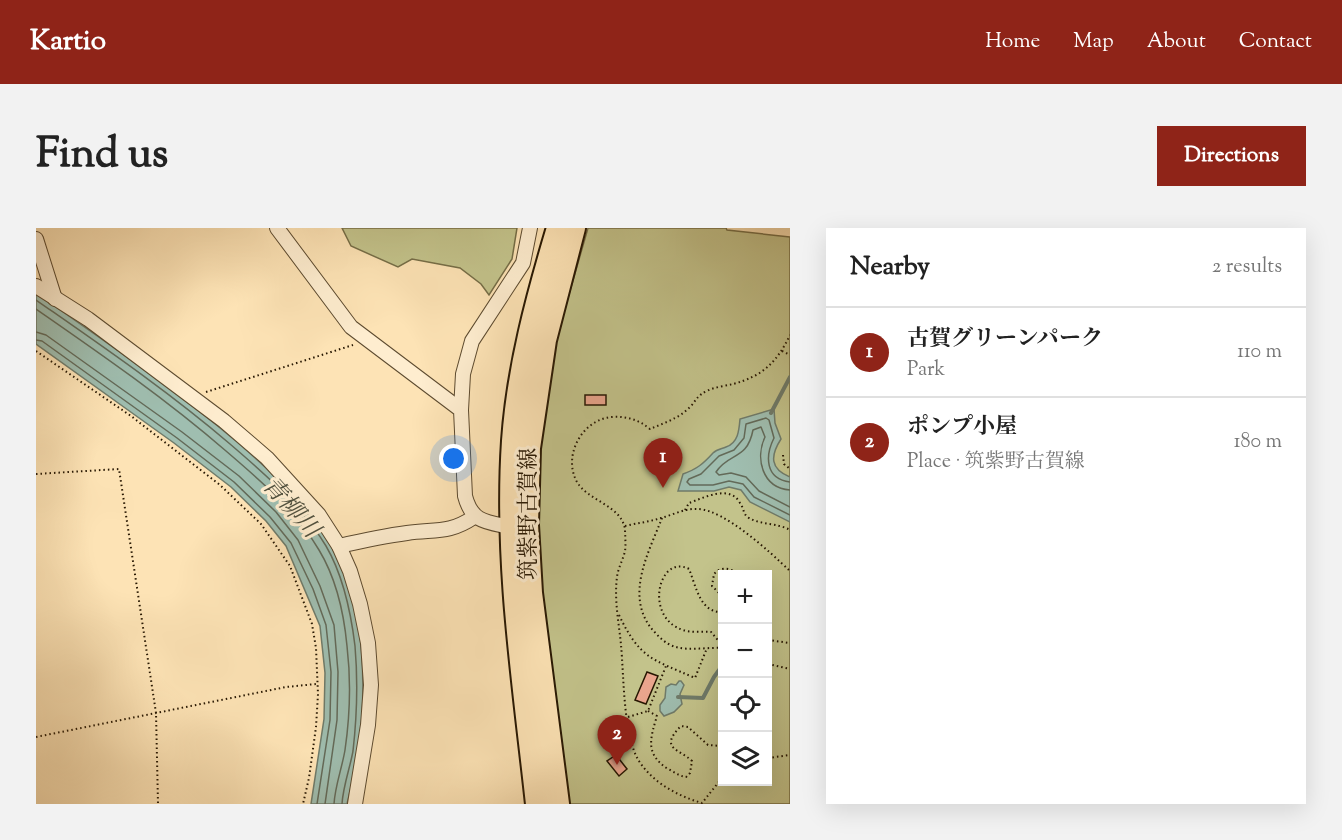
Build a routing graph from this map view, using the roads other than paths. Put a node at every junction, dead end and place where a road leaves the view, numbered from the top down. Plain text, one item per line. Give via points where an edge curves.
1 (277, 228) edge
2 (530, 228) edge
3 (558, 228) edge
4 (574, 228) edge
5 (36, 239) edge
6 (36, 286) edge
7 (55, 299) junction
8 (460, 410) junction
9 (474, 517) junction
10 (511, 527) junction
11 (339, 546) junction
12 (355, 804) edge
13 (537, 804) edge
14 (558, 804) edge

1 - 8 street via 351,327
2 - 8 street via 523,263 472,341 463,374
3 - 10 main road, 筑紫野古賀線 via 527,344 519,392 513,441
4 - 14 main road, 筑紫野古賀線 via 545,340 529,448 527,525 531,593
5 - 7 street
6 - 7 street
7 - 11 street via 191,396 267,458 319,516
8 - 9 street via 465,496
9 - 10 street
9 - 11 street via 449,530
10 - 13 main road, 筑紫野古賀線 via 514,593
11 - 12 street via 360,604 368,643 368,725

